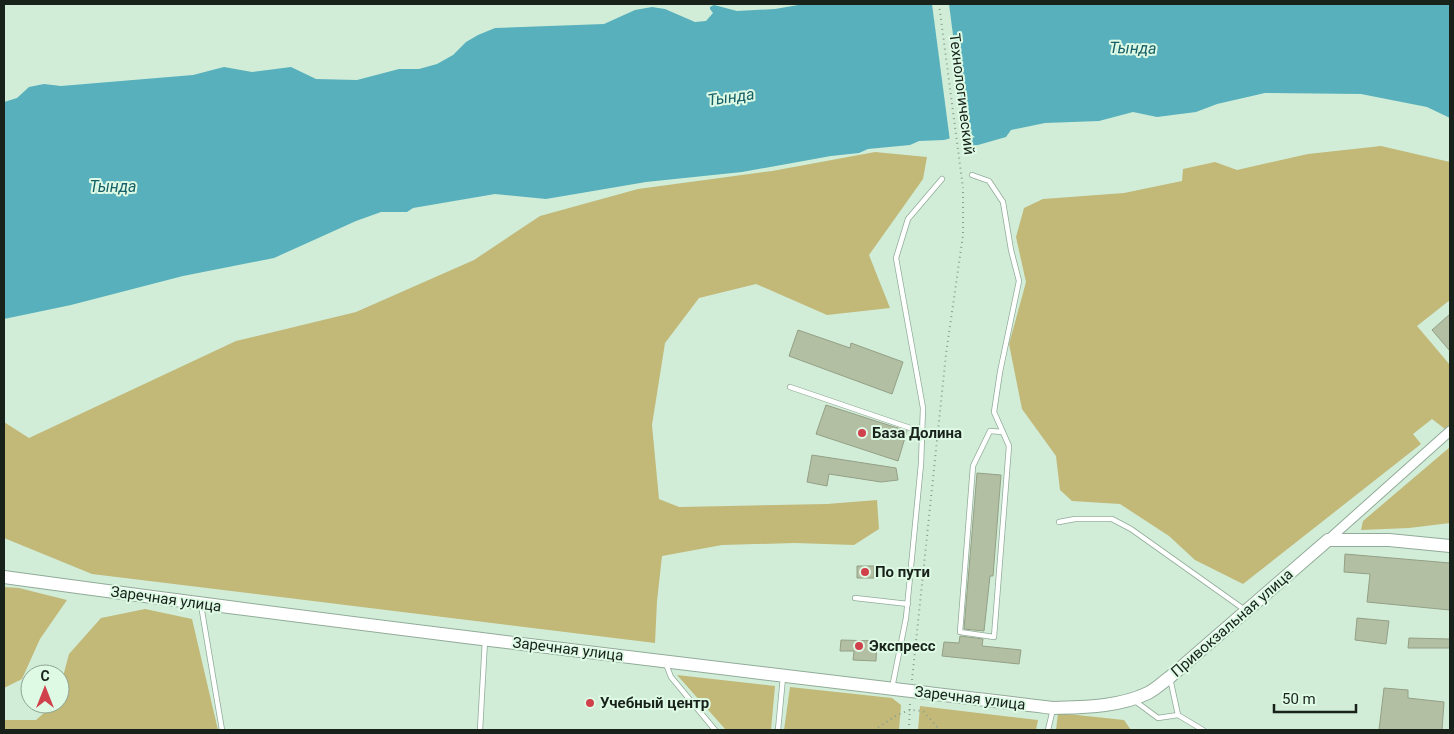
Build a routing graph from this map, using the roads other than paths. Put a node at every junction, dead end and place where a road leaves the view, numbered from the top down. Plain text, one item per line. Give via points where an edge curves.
1 (972, 175) dead end
2 (942, 179) dead end
3 (790, 387) dead end
4 (1450, 431) edge
5 (922, 432) junction
6 (1003, 432) junction
7 (1059, 522) dead end
8 (1328, 540) junction
9 (1450, 546) edge
10 (4, 577) edge
11 (855, 598) dead end
12 (200, 604) junction
13 (908, 604) junction
14 (1246, 611) junction
15 (485, 639) junction
16 (665, 662) junction
17 (783, 676) junction
18 (1170, 677) junction
19 (892, 689) junction
20 (1132, 699) junction
21 (1053, 708) junction
22 (1178, 715) junction
23 (222, 730) edge
24 (480, 730) edge
25 (715, 730) edge
26 (778, 730) edge
27 (1048, 730) edge
28 (1203, 730) edge

1 - 6 lane via 989,181 1003,202 1019,281 994,412
2 - 5 lane via 908,218 896,258 923,408
3 - 5 lane
4 - 8 street
5 - 13 lane
6 - 6 lane via 1009,446 994,637 960,632 973,466 990,431
7 - 14 lane via 1112,519 1131,529
8 - 9 street via 1389,540
8 - 14 street, Привокзальная улица
10 - 12 street, Заречная улица
11 - 13 lane
12 - 15 street, Заречная улица
12 - 23 lane
13 - 19 lane
14 - 18 street, Привокзальная улица
15 - 16 street, Заречная улица
15 - 24 lane
16 - 17 street, Заречная улица
16 - 25 lane via 671,677
17 - 19 street, Заречная улица
17 - 26 lane
18 - 20 street, Привокзальная улица via 1150,692
18 - 22 lane
19 - 21 street, Заречная улица
20 - 21 street, Заречная улица via 1094,706
20 - 22 lane via 1158,718
21 - 27 lane
22 - 28 lane

